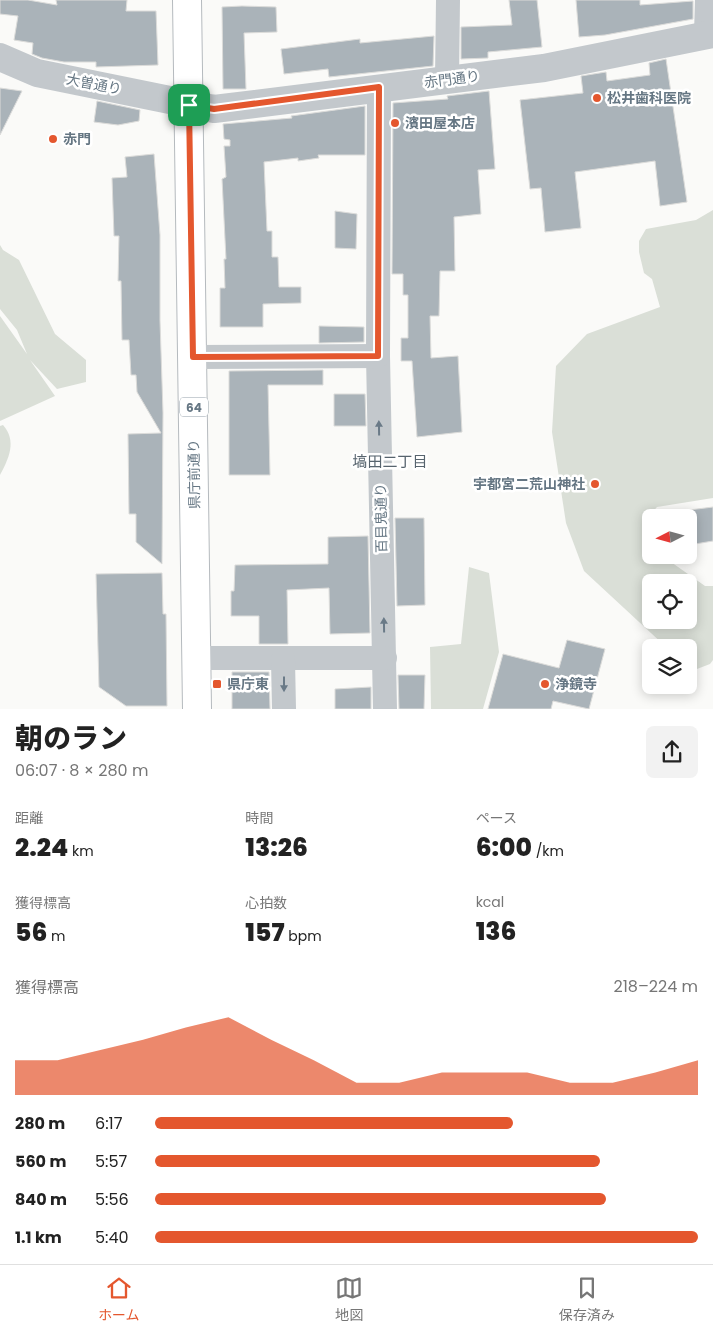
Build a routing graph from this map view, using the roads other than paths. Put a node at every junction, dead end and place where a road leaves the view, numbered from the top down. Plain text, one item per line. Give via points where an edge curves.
1 (187, 0) edge
2 (448, 0) edge
3 (707, 0) edge
4 (710, 34) edge
5 (0, 57) edge
6 (447, 80) junction
7 (379, 87) junction
8 (189, 105) junction
9 (378, 356) junction
10 (193, 357) junction
11 (196, 658) junction
12 (385, 658) junction
13 (284, 660) junction
14 (197, 709) edge
15 (284, 709) edge
16 (385, 709) edge

1 - 8 main road, 県庁前通り / 64
2 - 6 street
3 - 4 street
4 - 6 street, 赤門通り via 544,68
5 - 8 street, 大曽通り via 37,73
6 - 7 street, 赤門通り
7 - 8 street, 赤門通り via 214,109
7 - 9 street, 百目鬼通り
8 - 10 main road, 県庁前通り / 64
9 - 10 street
12 -> 9 street, 百目鬼通り
10 - 11 main road, 県庁前通り / 64
11 - 13 street
11 - 14 main road, 県庁前通り / 64
12 - 13 street
12 - 16 street, 百目鬼通り
13 -> 15 street

